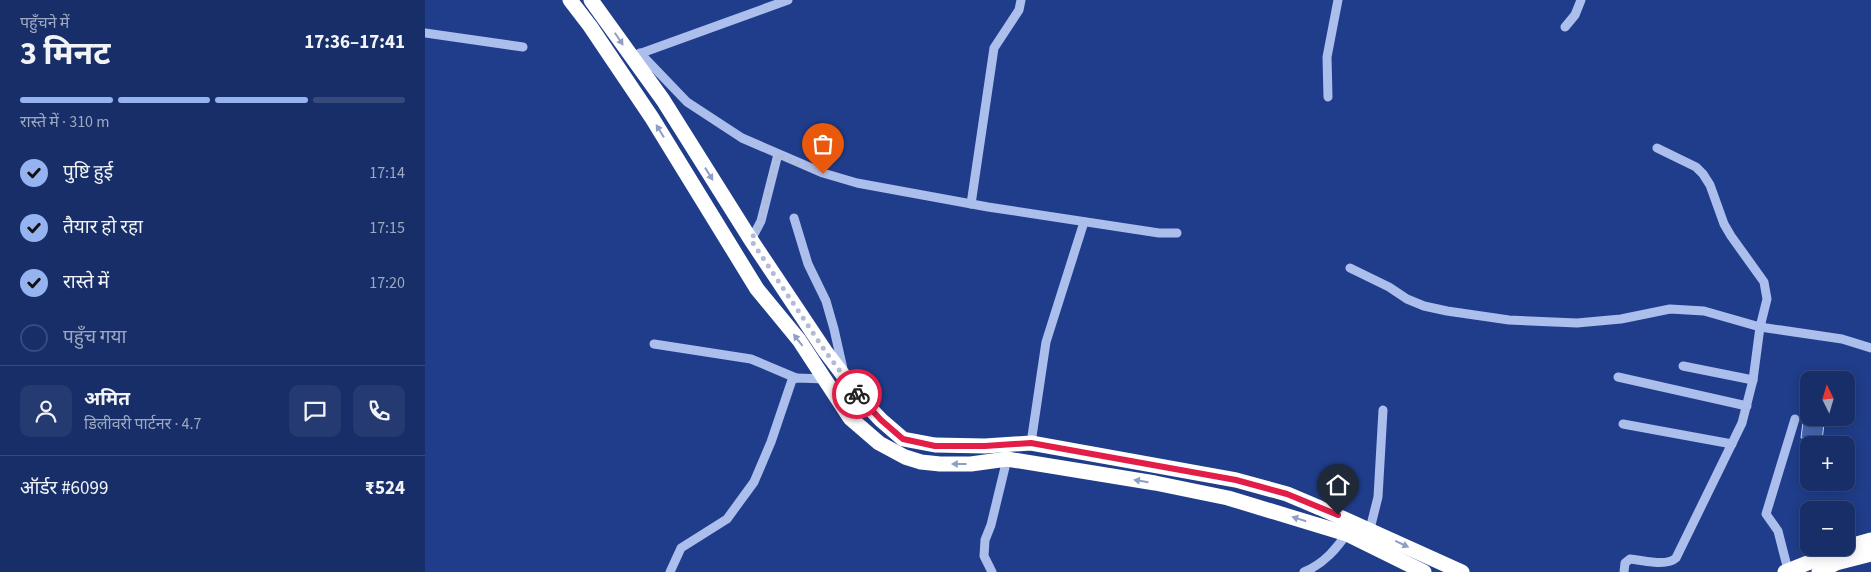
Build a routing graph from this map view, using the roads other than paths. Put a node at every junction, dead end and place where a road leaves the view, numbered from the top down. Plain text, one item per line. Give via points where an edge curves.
1 (569, 0) edge
2 (788, 0) edge
3 (1021, 0) edge
4 (1338, 0) edge
5 (1581, 0) edge
6 (595, 1) edge
7 (1565, 27) dead end
8 (425, 33) edge
9 (523, 47) dead end
10 (636, 55) junction
11 (1328, 97) dead end
12 (1657, 148) dead end
13 (778, 154) junction
14 (971, 204) junction
15 (794, 218) dead end
16 (1084, 222) junction
17 (1177, 233) dead end
18 (751, 240) junction
19 (1350, 268) dead end
20 (1760, 327) junction
21 (654, 344) dead end
22 (1871, 348) edge
23 (1683, 366) dead end
24 (1618, 377) dead end
25 (796, 378) junction
26 (826, 379) junction
27 (846, 380) junction
28 (1753, 380) junction
29 (1747, 406) junction
30 (1383, 410) dead end
31 (1795, 419) dead end
32 (1623, 424) dead end
33 (1031, 443) junction
34 (1732, 444) junction
35 (1007, 459) junction
36 (1351, 528) junction
37 (1370, 529) junction
38 (1871, 540) edge
39 (1855, 544) edge
40 (1871, 554) edge
41 (1824, 556) edge
42 (1324, 562) junction
43 (1786, 571) edge
44 (670, 572) edge
45 (992, 572) edge
46 (1304, 572) edge
47 (1323, 572) edge
48 (1423, 572) edge
49 (1462, 572) edge
50 (1624, 572) edge
51 (1819, 572) edge

26 -> 1 highway via 757,289 652,118
2 - 10 street
3 - 14 street via 1019,10 993,48
4 - 11 street via 1327,57
5 - 7 street
6 -> 10 highway
8 - 9 street
10 - 13 street via 687,102 742,138
10 -> 18 highway
12 - 20 street via 1696,167 1710,186 1731,236 1764,282 1767,299
13 - 14 street via 823,174 857,183
13 - 18 street via 761,221
14 - 16 street
15 - 27 street via 808,264 826,301
16 - 17 street
16 - 33 street via 1046,342
18 - 27 highway
19 - 20 street via 1424,306 1509,320 1577,323 1621,319 1670,308 1704,310
20 - 22 street via 1842,339
20 - 28 street
21 - 25 street via 736,355
23 - 28 street
24 - 29 street
25 - 26 street
25 - 44 street via 789,383 771,442 754,482 727,519 681,548
35 -> 26 highway via 940,464 905,457 879,443 850,418
27 - 33 highway via 881,420 903,439 935,446
28 - 29 street
29 - 34 street
30 - 37 street via 1378,497
31 - 43 street via 1765,514 1778,531
32 - 34 street
33 - 36 highway via 1236,480 1287,494
34 - 50 street via 1676,558 1672,562 1630,558 1625,563
36 -> 35 highway via 1155,483
35 - 45 street via 985,540 984,556
36 - 37 highway
36 - 42 street
36 - 48 highway
37 -> 49 highway
38 - 39 highway
40 - 51 highway via 1836,563
41 - 43 highway
42 - 46 street
42 - 47 street

